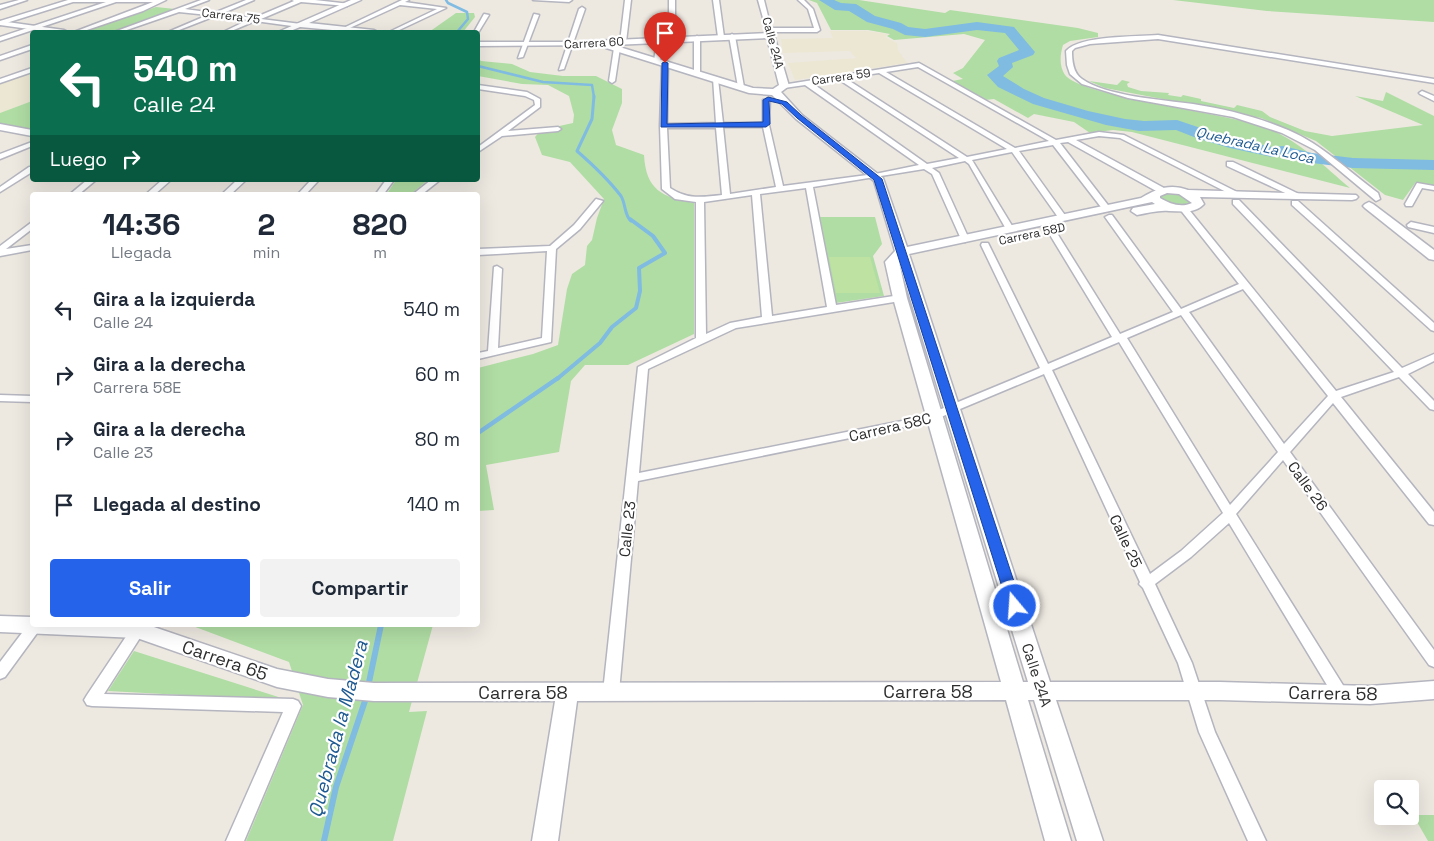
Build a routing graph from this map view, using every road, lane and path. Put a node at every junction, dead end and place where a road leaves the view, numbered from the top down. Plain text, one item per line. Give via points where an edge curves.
1 (24, 0) edge
2 (72, 0) edge
3 (116, 0) edge
4 (206, 0) edge
5 (251, 0) edge
6 (295, 0) edge
7 (300, 0) edge
8 (357, 0) edge
9 (406, 0) edge
10 (536, 0) edge
11 (570, 0) edge
12 (628, 0) edge
13 (672, 0) edge
14 (716, 0) edge
15 (761, 0) edge
16 (801, 0) edge
17 (162, 1) edge
18 (399, 3) junction
19 (347, 4) junction
20 (0, 7) edge
21 (582, 9) dead end
22 (178, 10) junction
23 (216, 14) junction
24 (486, 14) dead end
25 (536, 16) dead end
26 (257, 20) junction
27 (0, 23) edge
28 (299, 25) junction
29 (35, 28) junction
30 (50, 30) edge
31 (82, 30) edge
32 (123, 30) edge
33 (175, 30) edge
34 (230, 30) edge
35 (287, 30) edge
36 (334, 30) edge
37 (343, 30) edge
38 (396, 30) edge
39 (477, 30) edge
40 (770, 32) junction
41 (732, 36) junction
42 (721, 37) junction
43 (697, 38) junction
44 (0, 39) edge
45 (672, 39) junction
46 (660, 40) junction
47 (480, 44) edge
48 (570, 44) junction
49 (524, 45) junction
50 (620, 45) junction
51 (30, 48) edge
52 (520, 57) dead end
53 (0, 58) edge
54 (661, 62) junction
55 (561, 69) dead end
56 (30, 71) edge
57 (880, 71) junction
58 (697, 74) junction
59 (839, 77) junction
60 (715, 79) junction
61 (0, 81) edge
62 (612, 81) dead end
63 (1434, 81) edge
64 (806, 82) junction
65 (784, 86) junction
66 (480, 87) edge
67 (741, 87) junction
68 (1422, 92) dead end
69 (772, 96) junction
70 (1434, 99) edge
71 (799, 117) junction
72 (766, 124) junction
73 (718, 125) junction
74 (663, 126) junction
75 (2, 128) edge
76 (558, 129) dead end
77 (30, 134) edge
78 (499, 134) junction
79 (1068, 139) junction
80 (1055, 142) junction
81 (30, 145) edge
82 (480, 148) edge
83 (1014, 150) junction
84 (0, 157) edge
85 (965, 159) junction
86 (1230, 164) dead end
87 (928, 167) junction
88 (30, 169) edge
89 (875, 176) junction
90 (89, 182) edge
91 (165, 182) edge
92 (240, 182) edge
93 (313, 182) edge
94 (433, 182) edge
95 (809, 185) junction
96 (1434, 188) edge
97 (780, 189) junction
98 (0, 190) edge
99 (76, 192) edge
100 (153, 192) edge
101 (229, 192) edge
102 (304, 192) edge
103 (420, 192) edge
104 (756, 192) junction
105 (1157, 193) junction
106 (1187, 193) junction
107 (726, 196) junction
108 (1237, 198) junction
109 (1365, 198) junction
110 (700, 200) junction
111 (1297, 200) junction
112 (599, 202) dead end
113 (1198, 202) junction
114 (1409, 204) dead end
115 (1178, 208) junction
116 (1108, 213) junction
117 (1063, 218) junction
118 (1411, 225) junction
119 (30, 227) edge
120 (1010, 229) junction
121 (1051, 230) junction
122 (1434, 230) edge
123 (965, 238) junction
124 (1434, 243) edge
125 (985, 245) junction
126 (30, 248) edge
127 (552, 248) junction
128 (0, 251) edge
129 (480, 252) edge
130 (1434, 256) edge
131 (899, 260) junction
132 (498, 269) dead end
133 (1245, 285) junction
134 (900, 298) junction
135 (832, 309) junction
136 (1181, 312) junction
137 (767, 319) junction
138 (1434, 328) edge
139 (1120, 338) junction
140 (701, 340) junction
141 (493, 352) junction
142 (480, 355) edge
143 (1434, 357) edge
144 (1046, 369) junction
145 (1401, 373) junction
146 (1333, 396) junction
147 (0, 398) edge
148 (30, 399) edge
149 (1434, 407) edge
150 (943, 413) junction
151 (1284, 453) junction
152 (632, 478) junction
153 (1230, 514) junction
154 (1434, 521) edge
155 (1146, 584) junction
156 (0, 624) edge
157 (30, 625) edge
158 (34, 627) edge
159 (99, 627) edge
160 (131, 628) edge
161 (1434, 661) edge
162 (0, 673) edge
163 (277, 678) joint
164 (1434, 690) edge
165 (1193, 691) junction
166 (421, 692) joint
167 (567, 692) junction
168 (611, 692) junction
169 (1015, 692) junction
170 (1042, 692) junction
171 (1340, 695) junction
172 (235, 841) edge
173 (545, 841) edge
174 (1058, 841) edge
175 (1090, 841) edge
176 (1257, 841) edge

1 - 20 street
2 - 3 street
2 - 27 street
3 - 17 street
3 - 29 street
4 - 22 street
5 - 23 street
6 - 7 street
7 - 19 street
7 - 26 street
8 - 19 main road
9 - 18 street
10 - 11 street
12 - 50 street
13 - 45 street
14 - 42 street
15 - 40 street, Calle 24A
16 - 40 street via 810,9 817,30
17 - 31 street
18 - 37 street
18 - 38 street via 443,8
19 - 28 main road
21 - 48 street
22 - 23 street, Carrera 75
22 - 32 street
23 - 26 street, Carrera 75
23 - 33 street
24 - 39 street
25 - 49 street
26 - 28 street, Carrera 75
26 - 34 street
27 - 29 main road
28 - 35 main road
28 - 36 main road, Carrera 75
29 - 30 main road
29 - 44 street
40 - 41 main road, Carrera 60
40 - 65 main road, Calle 24A
41 - 42 main road, Carrera 60
41 - 67 street
42 - 43 main road, Carrera 60
43 - 45 main road, Carrera 60
43 - 58 street
45 - 46 main road, Carrera 60
46 - 50 main road, Carrera 60
46 - 54 street
47 - 49 main road, Carrera 60
48 - 49 main road, Carrera 60
48 - 50 main road, Carrera 60
48 - 55 street
49 - 52 street
50 - 54 main road, Carrera 60
50 - 62 street
51 - 53 street
54 - 58 main road, Carrera 60
54 - 74 street
56 - 61 street
57 - 59 street, Carrera 59
57 - 80 street, Carrera 59 via 919,65
57 - 83 street
58 - 60 main road, Carrera 60
59 - 64 street, Carrera 59
59 - 85 street
60 - 67 main road, Carrera 60
60 - 73 street
63 - 109 street via 1158,37 1090,42 1069,51 1070,66 1082,83 1243,117 1277,128 1310,144 1355,180
64 - 65 street, Carrera 59
64 - 87 street
65 - 69 main road, Carrera 59
66 - 78 street via 537,98 538,106
67 - 69 main road, Carrera 60
68 - 70 street
69 - 71 main road, Calle 24A
69 - 71 main road, Calle 24A
69 - 72 street via 766,100
71 - 89 main road, Calle 24A
72 - 73 street
72 - 97 street
73 - 74 street
73 - 107 street
74 - 110 street via 666,189 678,197
75 - 77 main road
76 - 78 street
78 - 82 street
79 - 80 street
79 - 105 street
79 - 108 street via 1099,134 1122,136
80 - 83 street
80 - 116 street, Calle 26
81 - 84 street
83 - 85 street
83 - 117 street
85 - 87 street
85 - 120 street via 978,169
86 - 111 street
87 - 89 street
87 - 123 street via 935,173
88 - 98 street
89 - 95 street
89 - 131 main road, Calle 24A via 880,182
90 - 99 street
91 - 100 street
92 - 101 street
93 - 102 street
94 - 103 street
95 - 97 street
95 - 135 street
96 - 114 street via 1420,186
97 - 104 street
104 - 107 street
104 - 137 street
105 - 106 main road via 1177,190
105 - 115 main road via 1158,202
105 - 116 main road, Carrera 58D via 1149,200
106 - 108 main road
106 - 113 main road
107 - 110 street
108 - 111 main road
108 - 113 main road
108 - 145 street
109 - 111 main road
109 - 118 main road
109 - 130 main road
110 - 140 street
111 - 138 street
112 - 127 street
113 - 115 main road, Carrera 58D via 1196,206
115 - 116 main road, Carrera 58D
115 - 133 street
116 - 117 main road, Carrera 58D
116 - 121 main road, Carrera 58D
116 - 136 street, Calle 26
117 - 120 main road, Carrera 58D
118 - 122 street
118 - 124 main road
119 - 128 street
120 - 123 main road, Carrera 58D
121 - 125 main road, Carrera 58D
121 - 139 street
123 - 131 main road, Carrera 58D
125 - 131 main road, Carrera 58D
125 - 144 street, Calle 25
126 - 128 street
127 - 129 street
127 - 141 street via 547,340
131 - 134 main road, Calle 24A
131 - 150 main road, Calle 24A
132 - 141 street
133 - 136 street, Carrera 58C
133 - 146 street
134 - 135 street
134 - 150 main road, Calle 24A
135 - 137 street
136 - 139 street, Carrera 58C
136 - 151 street, Calle 26
137 - 140 street via 733,325
139 - 144 street, Carrera 58C
139 - 153 street
140 - 152 street, Calle 23 via 643,367
141 - 142 street
143 - 145 street
144 - 150 street, Carrera 58C
144 - 155 street, Calle 25
145 - 146 street
145 - 149 street
146 - 151 street
146 - 154 street
147 - 148 street
150 - 152 street, Carrera 58C via 909,424
150 - 169 main road, Calle 24A
150 - 170 main road, Calle 24A
151 - 153 street
151 - 161 street, Calle 26
152 - 168 street, Calle 23
153 - 155 street via 1204,539
153 - 171 street
155 - 165 street, Calle 25 via 1185,663
156 - 157 main road, Carrera 65
158 - 162 street
159 - 160 main road, Carrera 65
160 - 163 main road, Carrera 65
160 - 172 street via 92,700 293,706
163 - 166 main road, Carrera 65 via 351,691
164 - 171 main road, Carrera 58
165 - 170 main road, Carrera 58
165 - 171 main road, Carrera 58
165 - 176 street, Calle 25 via 1207,732
166 - 167 main road, Carrera 58
167 - 168 main road, Carrera 58
167 - 173 main road
168 - 169 main road, Carrera 58
169 - 170 main road, Carrera 58
169 - 174 main road, Calle 24A
170 - 175 main road, Calle 24A

